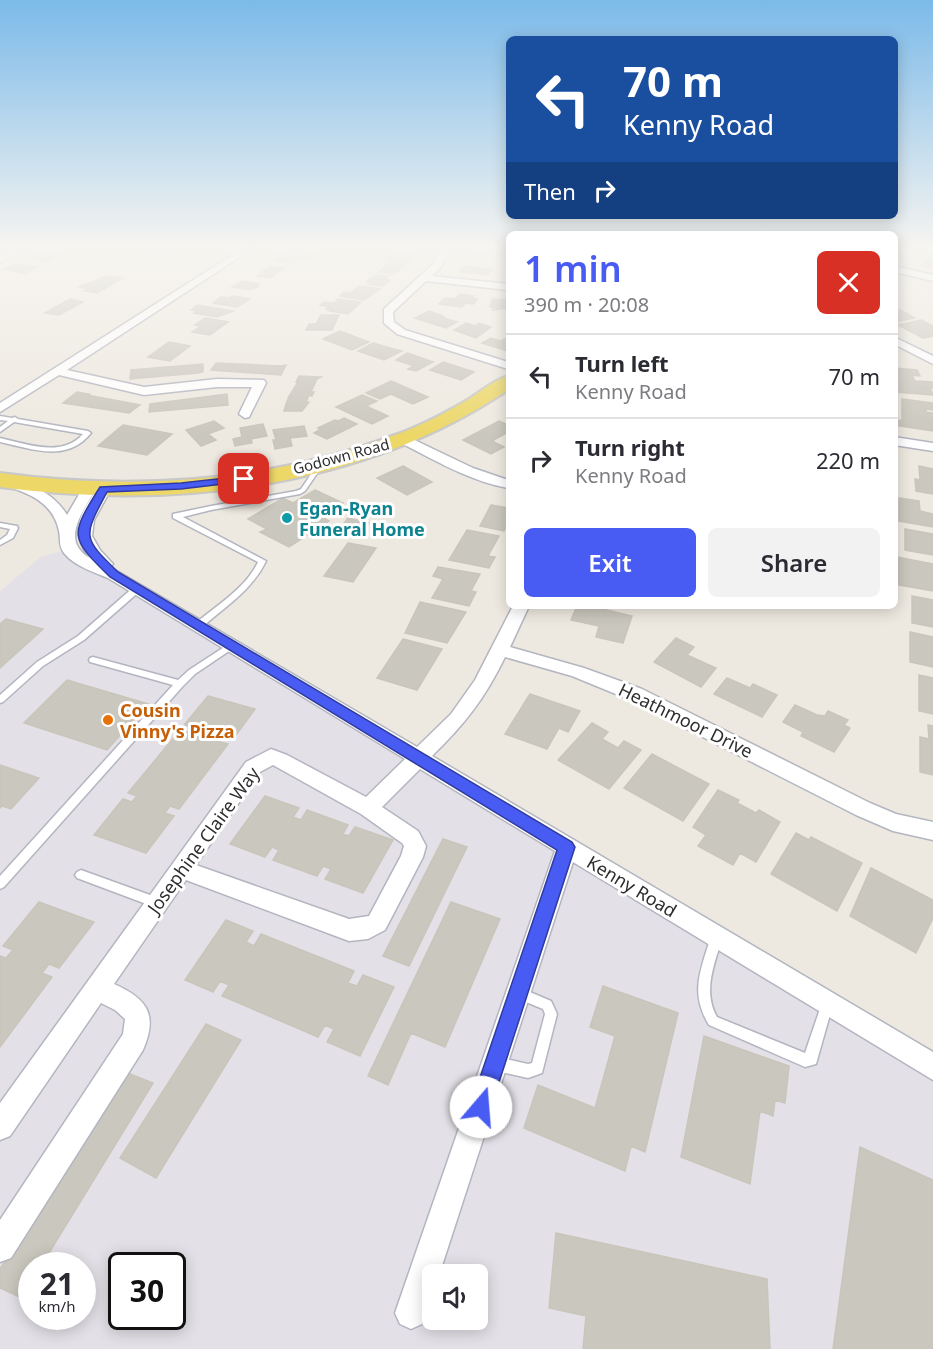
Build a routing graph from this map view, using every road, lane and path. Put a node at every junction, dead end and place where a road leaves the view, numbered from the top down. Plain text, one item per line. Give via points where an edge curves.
1 (152, 310) edge
2 (389, 310) edge
3 (898, 342) edge
4 (933, 362) edge
5 (506, 365) edge
6 (56, 371) junction
7 (506, 383) edge
8 (0, 408) edge
9 (245, 414) dead end
10 (0, 418) edge
11 (15, 419) junction
12 (0, 430) edge
13 (404, 439) junction
14 (0, 441) edge
15 (898, 442) edge
16 (933, 447) edge
17 (320, 464) junction
18 (0, 480) edge
19 (506, 484) edge
20 (96, 489) junction
21 (0, 525) edge
22 (65, 528) junction
23 (0, 543) edge
24 (114, 575) junction
25 (138, 588) junction
26 (520, 609) edge
27 (199, 625) junction
28 (232, 645) junction
29 (501, 650) junction
30 (93, 660) dead end
31 (180, 684) junction
32 (0, 700) edge
33 (419, 756) junction
34 (368, 808) junction
35 (933, 831) edge
36 (567, 847) junction
37 (181, 869) junction
38 (81, 875) dead end
39 (0, 884) edge
40 (157, 903) junction
41 (717, 936) junction
42 (97, 989) junction
43 (518, 993) junction
44 (827, 1003) junction
45 (495, 1063) junction
46 (933, 1068) edge
47 (0, 1126) edge
48 (0, 1247) edge
49 (411, 1313) dead end

1 - 6 street
2 - 5 street via 389,324 401,332
3 - 4 street
6 - 8 street
6 - 9 street via 144,391 260,383
7 - 13 main road, Godown Road via 454,416
10 - 11 lane
11 - 12 lane
11 - 14 lane via 88,433 74,446 59,450
13 - 17 main road, Godown Road
13 - 19 street via 454,466
15 - 16 street
17 - 20 main road, Godown Road via 213,483
17 - 27 lane via 298,493 176,516 262,561 260,569
18 - 20 main road, Kenny Road
18 - 22 street, Kenny Road via 52,502
20 - 22 street
20 - 24 street, Kenny Road via 83,531 84,540
21 - 23 lane via 14,528
22 - 24 street, Kenny Road via 68,548
24 - 25 street, Kenny Road
25 - 27 street, Kenny Road
25 - 32 lane
26 - 29 street
27 - 28 street, Kenny Road
28 - 31 lane
28 - 33 street, Kenny Road
29 - 33 street via 458,719
29 - 35 street, Heathmoor Drive via 578,672 635,694 863,809 893,822
30 - 31 lane
31 - 39 lane
33 - 34 street
33 - 36 street, Kenny Road
34 - 37 street, Josephine Claire Way via 271,757 252,767
34 - 37 street via 410,837 415,846 377,923 368,928 349,930
36 - 41 street, Kenny Road
36 - 43 street
37 - 40 street, Josephine Claire Way
38 - 40 lane
40 - 42 street, Josephine Claire Way
41 - 44 street, Kenny Road
41 - 44 lane via 702,998 713,1021 812,1059
42 - 47 street, Josephine Claire Way
42 - 48 street via 129,1002 140,1028
43 - 45 street
43 - 45 lane via 547,1005 551,1014 537,1068 528,1071
44 - 46 street, Kenny Road
45 - 49 street

